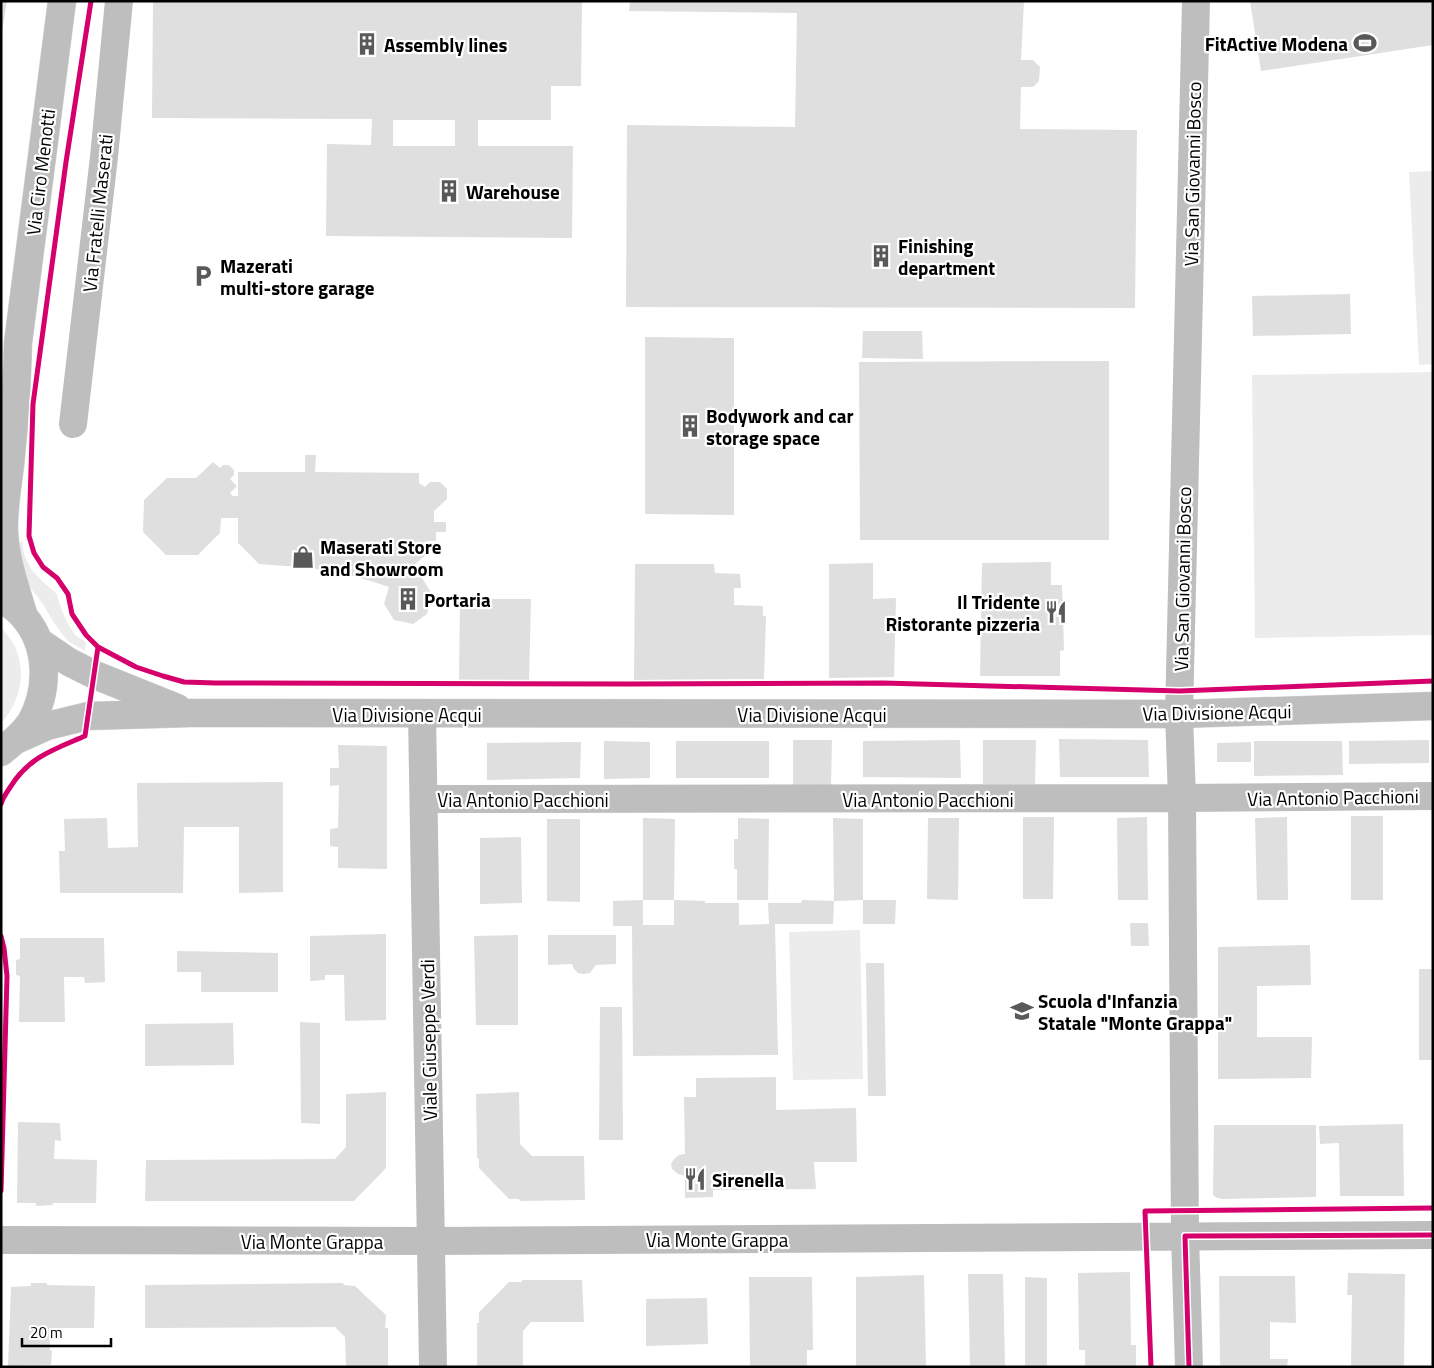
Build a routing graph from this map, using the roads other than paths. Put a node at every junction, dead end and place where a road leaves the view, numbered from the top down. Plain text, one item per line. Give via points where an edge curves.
1 (62, 1) edge
2 (119, 1) edge
3 (1196, 1) edge
4 (18, 343) junction
5 (1, 390) edge
6 (73, 424) dead end
7 (1, 597) edge
8 (24, 617) junction
9 (38, 642) junction
10 (1433, 706) edge
11 (190, 713) junction
12 (422, 714) junction
13 (1179, 714) junction
14 (10, 745) edge
15 (1433, 796) edge
16 (1182, 798) junction
17 (424, 799) junction
18 (1433, 1235) edge
19 (1185, 1236) junction
20 (1, 1240) edge
21 (432, 1241) junction
22 (433, 1367) edge
23 (1190, 1367) edge

1 - 4 street, Via Ciro Menotti
2 - 6 street, Via Fratelli Maserati
3 - 13 street, Via San Giovanni Bosco
4 - 5 street, Via Ciro Menotti
4 - 8 street, Via Ciro Menotti via 4,531
7 - 8 street
8 - 9 street
9 - 11 street, Via Divisione Acqui via 95,675
9 - 14 street via 44,662 39,703 30,722
10 - 13 street, Via Divisione Acqui
11 - 12 street, Via Divisione Acqui
11 - 14 street, Via Divisione Acqui via 88,716 47,726
12 - 13 street, Via Divisione Acqui
12 - 17 street, Viale Giuseppe Verdi
13 - 16 street, Via San Giovanni Bosco
15 - 16 street, Via Antonio Pacchioni
16 - 17 street, Via Antonio Pacchioni
16 - 19 street, Via San Giovanni Bosco
17 - 21 street, Viale Giuseppe Verdi
18 - 19 street, Via Monte Grappa
19 - 21 street, Via Monte Grappa
19 - 23 street, Via San Giovanni Bosco
20 - 21 street, Via Monte Grappa
21 - 22 street, Viale Giuseppe Verdi

